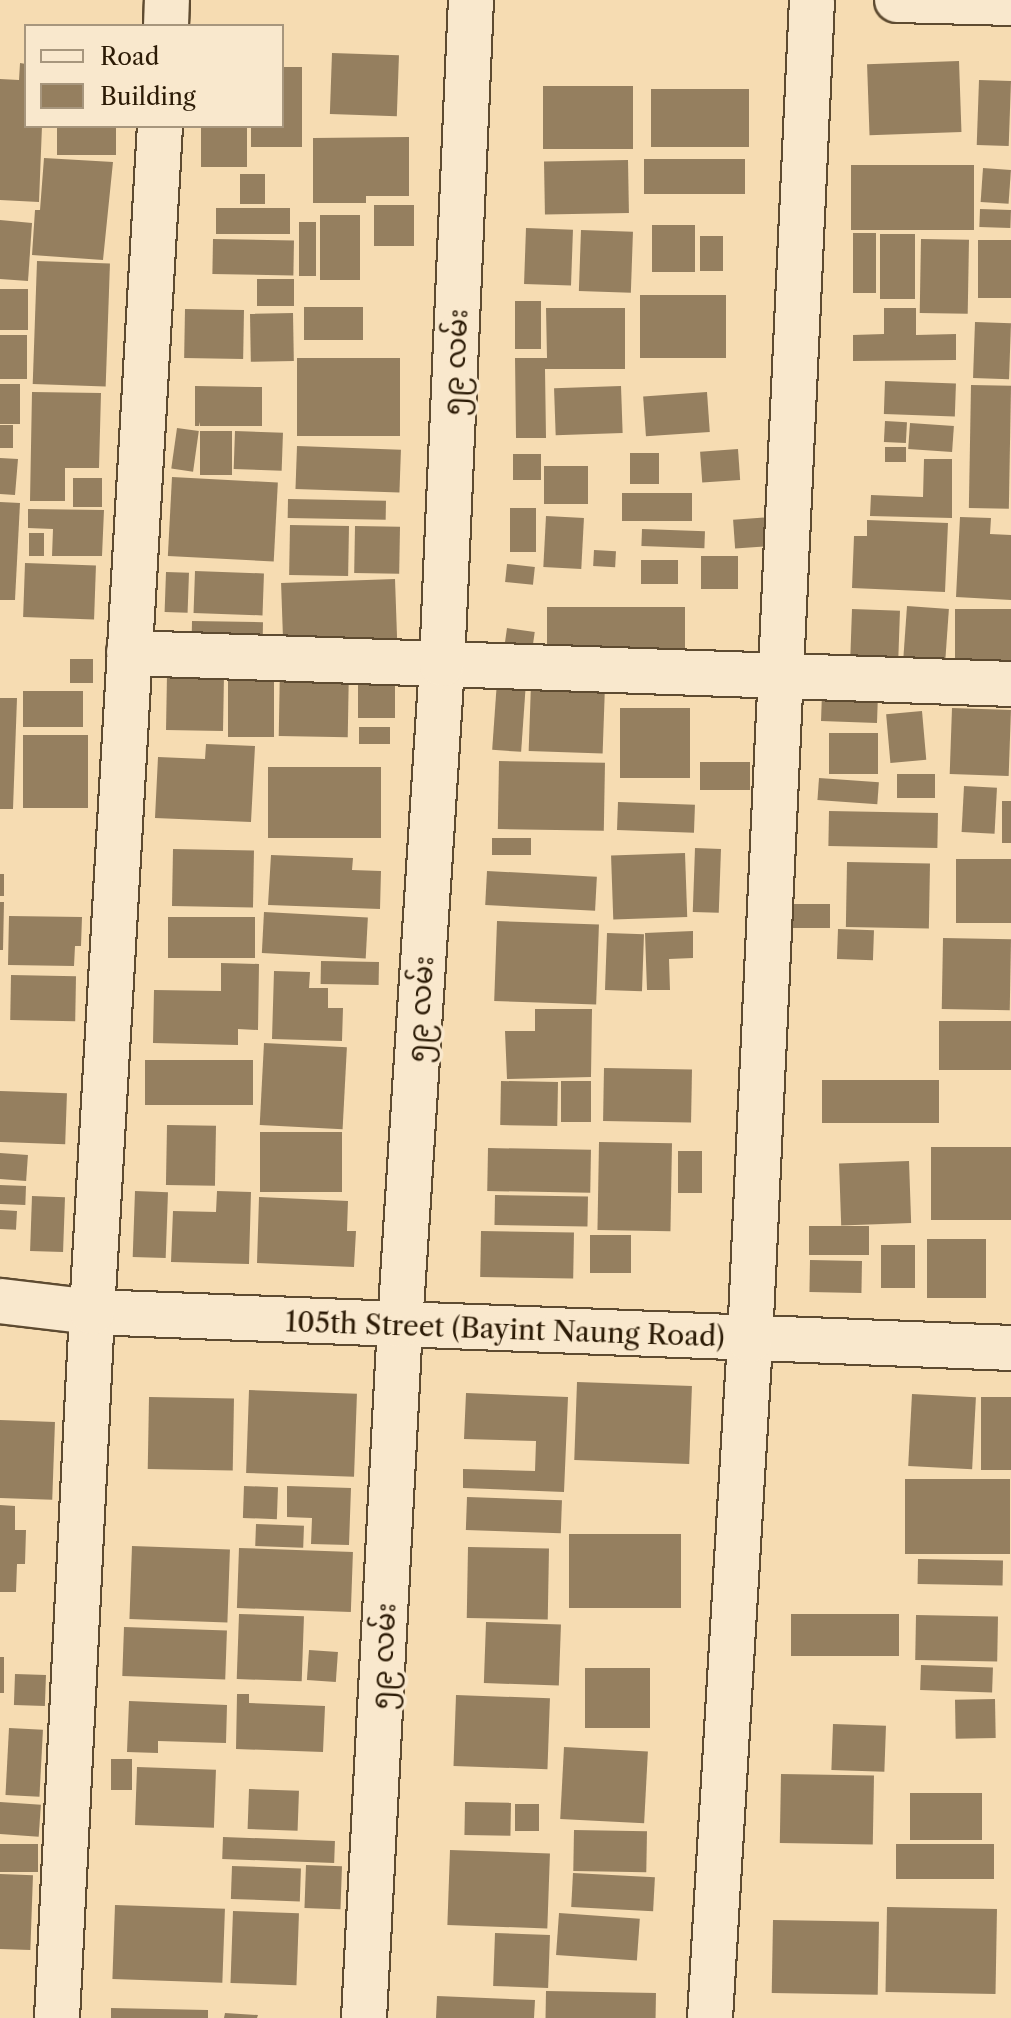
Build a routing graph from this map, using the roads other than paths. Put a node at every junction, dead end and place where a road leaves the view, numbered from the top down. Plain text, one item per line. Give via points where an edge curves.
1 (167, 0) edge
2 (471, 0) edge
3 (812, 0) edge
4 (897, 0) edge
5 (1011, 3) edge
6 (166, 24) edge
7 (160, 128) edge
8 (129, 653) junction
9 (442, 664) junction
10 (779, 676) junction
11 (1011, 684) edge
12 (0, 1301) edge
13 (92, 1312) junction
14 (400, 1325) junction
15 (750, 1340) junction
16 (1011, 1348) edge
17 (57, 2018) edge
18 (364, 2018) edge
19 (710, 2018) edge

1 - 6 street
2 - 9 street, ၅၉ လမ်း
3 - 10 street
4 - 5 street
7 - 8 street
8 - 9 street
8 - 13 street
9 - 10 street
9 - 14 street, ၅၉ လမ်း
10 - 11 street
10 - 15 street
12 - 13 street, 105th Street (Bayint Naung Road)
13 - 14 street, 105th Street (Bayint Naung Road)
13 - 17 street
14 - 15 street, 105th Street (Bayint Naung Road)
14 - 18 street, ၅၉ လမ်း
15 - 16 street, 105th Street (Bayint Naung Road)
15 - 19 street

